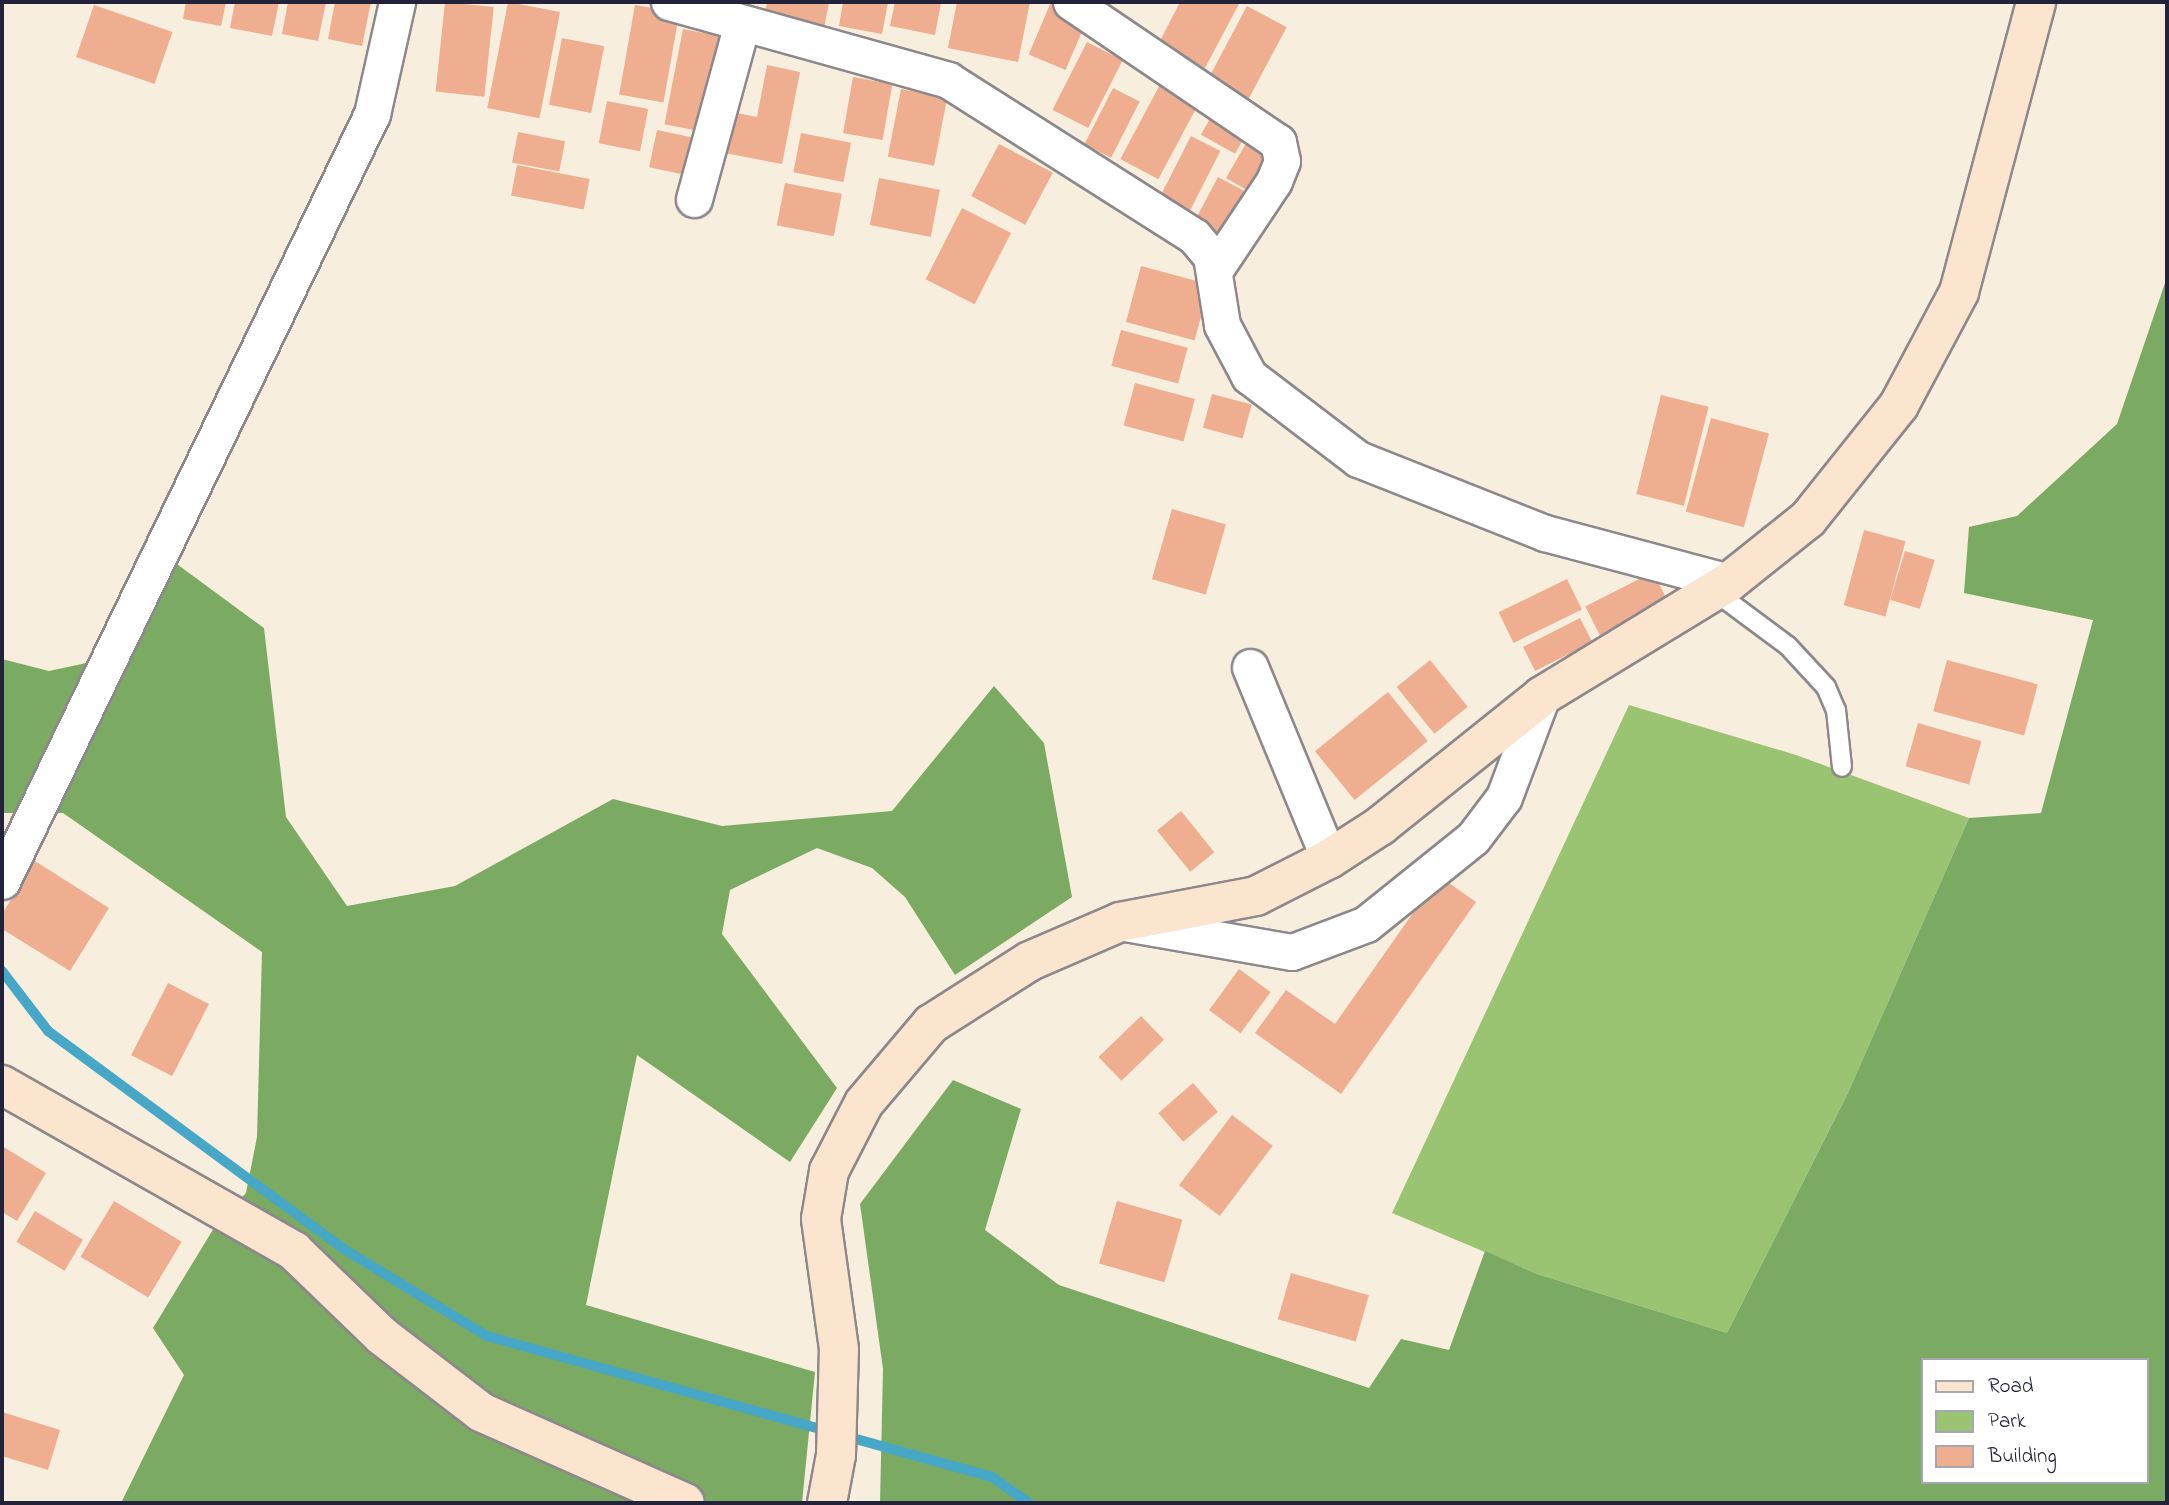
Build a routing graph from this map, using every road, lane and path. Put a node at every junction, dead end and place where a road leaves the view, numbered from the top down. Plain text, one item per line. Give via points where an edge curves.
1 (397, 2) edge
2 (669, 2) edge
3 (1071, 2) edge
4 (2036, 2) edge
5 (742, 24) junction
6 (694, 199) dead end
7 (1214, 271) junction
8 (1721, 587) junction
9 (1250, 667) dead end
10 (1542, 696) junction
11 (1843, 767) dead end
12 (1329, 859) junction
13 (2, 881) edge
14 (1120, 922) junction
15 (2, 1084) edge
16 (685, 1503) edge
17 (827, 1503) edge

1 - 13 street via 372,114
2 - 5 street
3 - 7 street via 1278,142 1282,161 1274,181
4 - 8 street via 1973,244 1933,349 1899,405 1808,519
5 - 6 street
5 - 7 street via 948,80 1194,236
7 - 8 street via 1228,346 1249,376 1359,459 1545,533
8 - 10 street
8 - 11 lane via 1826,687 1836,710
9 - 12 street
10 - 12 street
10 - 14 street via 1504,797 1474,838 1366,924 1292,952
12 - 14 street via 1256,896
14 - 17 street via 1030,961 931,1024 846,1132 829,1171 821,1219 839,1349 836,1455
15 - 16 street via 294,1251 382,1336 481,1412

